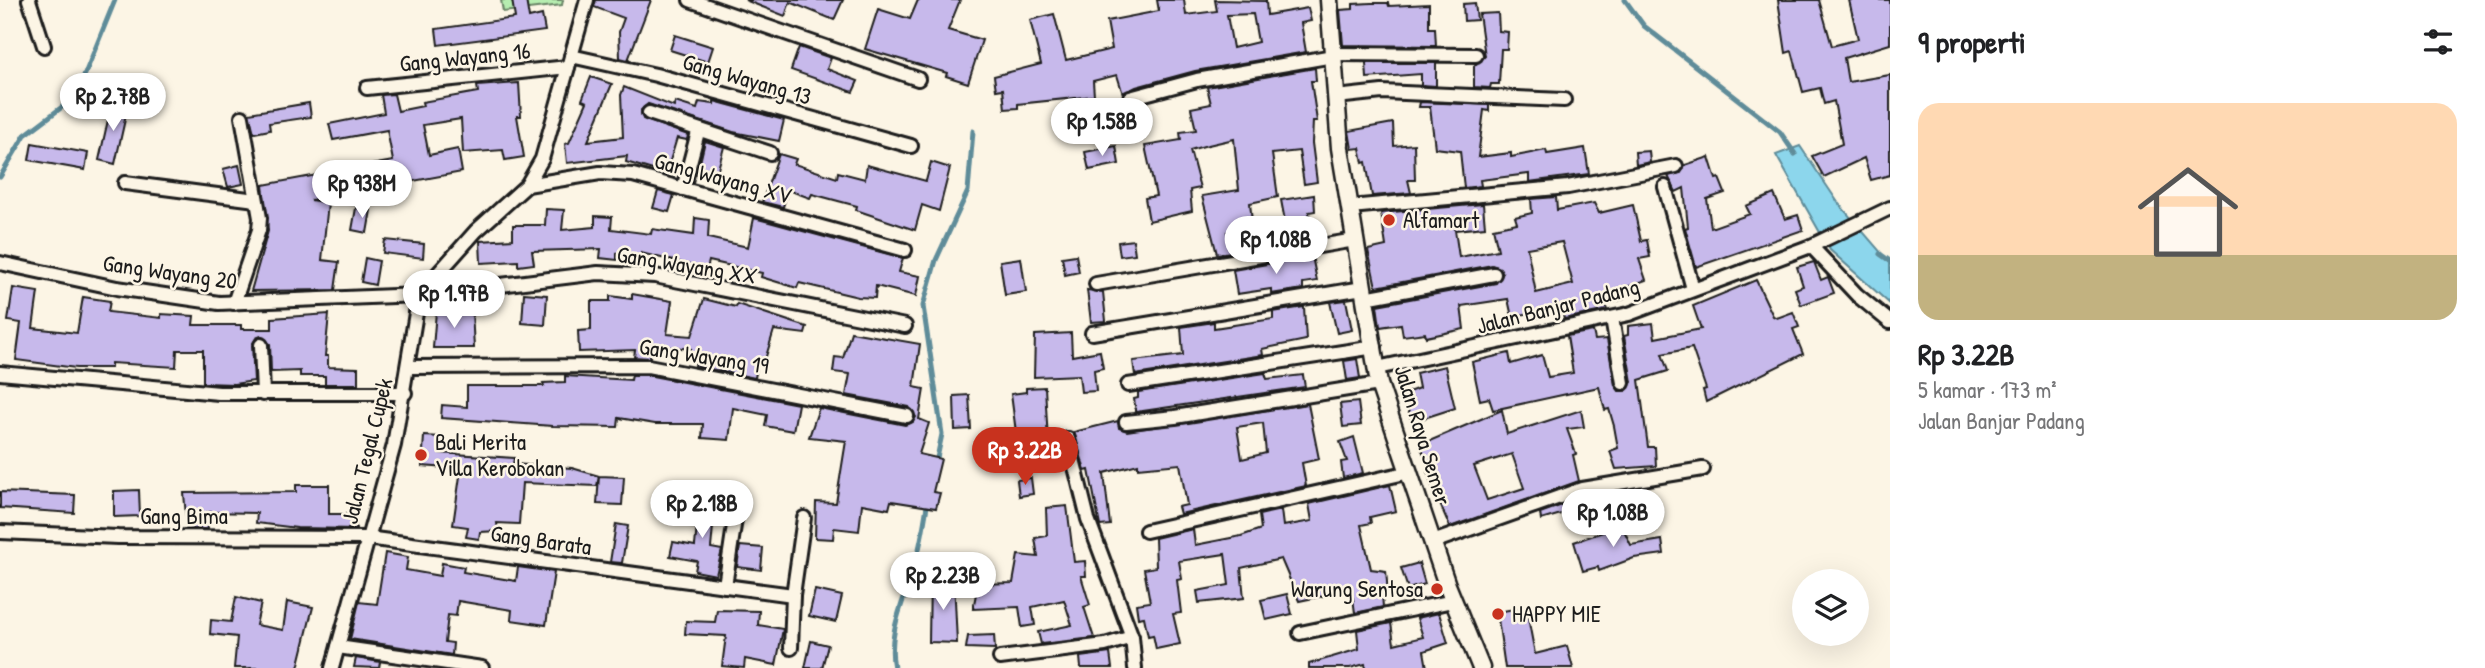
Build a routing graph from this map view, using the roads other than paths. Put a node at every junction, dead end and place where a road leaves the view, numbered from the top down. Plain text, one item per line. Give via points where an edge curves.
1 (29, 0) edge
2 (587, 0) edge
3 (690, 0) edge
4 (1329, 0) edge
5 (44, 46) dead end
6 (1333, 55) junction
7 (1476, 55) dead end
8 (569, 61) junction
9 (918, 79) dead end
10 (367, 88) dead end
11 (1336, 97) junction
12 (1130, 98) dead end
13 (1564, 100) dead end
14 (649, 113) dead end
15 (242, 117) dead end
16 (698, 132) junction
17 (912, 146) dead end
18 (770, 152) dead end
19 (1676, 166) dead end
20 (125, 183) dead end
21 (527, 185) junction
22 (1665, 187) dead end
23 (683, 189) junction
24 (256, 200) junction
25 (1350, 207) junction
26 (1890, 208) edge
27 (1355, 240) junction
28 (1817, 243) junction
29 (905, 250) dead end
30 (0, 263) edge
31 (1494, 274) dead end
32 (1096, 284) dead end
33 (1693, 289) junction
34 (1364, 293) junction
35 (419, 295) junction
36 (234, 303) junction
37 (1612, 318) junction
38 (1890, 322) edge
39 (905, 326) dead end
40 (1092, 333) dead end
41 (261, 345) dead end
42 (1374, 347) junction
43 (409, 367) junction
44 (0, 373) edge
45 (1378, 376) junction
46 (1623, 383) dead end
47 (1128, 385) dead end
48 (405, 393) junction
49 (263, 394) junction
50 (907, 416) dead end
51 (1126, 422) dead end
52 (1068, 439) dead end
53 (1703, 469) dead end
54 (1410, 472) junction
55 (736, 512) dead end
56 (804, 518) dead end
57 (0, 531) edge
58 (1146, 531) dead end
59 (367, 538) junction
60 (1433, 542) junction
61 (725, 586) junction
62 (793, 596) junction
63 (1453, 601) junction
64 (1300, 633) dead end
65 (1132, 637) junction
66 (338, 647) junction
67 (790, 648) dead end
68 (1000, 658) dead end
69 (331, 668) edge
70 (482, 668) edge
71 (1135, 668) edge
72 (1481, 668) edge

1 - 5 street
2 - 8 street
3 - 9 street
4 - 6 street, Jalan Raya Semer
6 - 7 street
6 - 11 street, Jalan Raya Semer
6 - 12 street via 1197,80
8 - 10 street, Gang Wayang 16
8 - 17 street, Gang Wayang 13 via 656,75
8 - 21 street via 542,159
11 - 13 street via 1382,92
11 - 25 street, Jalan Raya Semer
14 - 16 street
15 - 24 street
16 - 18 street
16 - 23 street
19 - 25 street via 1568,187
20 - 24 street
21 - 23 street, Gang Wayang XV via 617,173
21 - 35 street via 476,231
22 - 33 street
23 - 29 street, Gang Wayang XV
24 - 36 street via 259,230
25 - 27 street, Jalan Raya Semer
26 - 28 street, Jalan Banjar Padang
27 - 32 street
27 - 34 street, Jalan Raya Semer
28 - 33 street, Jalan Banjar Padang
28 - 38 street via 1857,295
30 - 36 street, Gang Wayang 20 via 181,299
31 - 34 street
33 - 37 street, Jalan Banjar Padang
34 - 40 street
34 - 42 street, Jalan Raya Semer
35 - 36 street, Gang Wayang 20
35 - 39 street, Gang Wayang XX via 598,274 655,276
35 - 43 street, Jalan Tegal Cupek
37 - 45 street, Jalan Banjar Padang
37 - 46 street
41 - 49 street
42 - 45 street, Jalan Raya Semer
42 - 47 street
43 - 48 street, Jalan Tegal Cupek
43 - 50 street, Gang Wayang 19 via 648,366
44 - 49 street
45 - 51 street, Jalan Banjar Padang via 1188,415
45 - 54 street, Jalan Raya Semer
48 - 49 street
48 - 59 street, Jalan Tegal Cupek
52 - 65 street via 1092,531
53 - 60 street via 1582,489
54 - 58 street
54 - 60 street, Jalan Raya Semer
55 - 61 street
56 - 62 street
57 - 59 street, Gang Bima via 118,537
59 - 61 street, Gang Barata
59 - 66 street, Jalan Tegal Cupek
60 - 63 street, Jalan Raya Semer
61 - 62 street, Gang Barata
62 - 67 street
63 - 64 street
63 - 72 street, Jalan Raya Semer
65 - 68 street via 1105,645
65 - 71 street
66 - 69 street, Jalan Tegal Cupek
66 - 70 street

